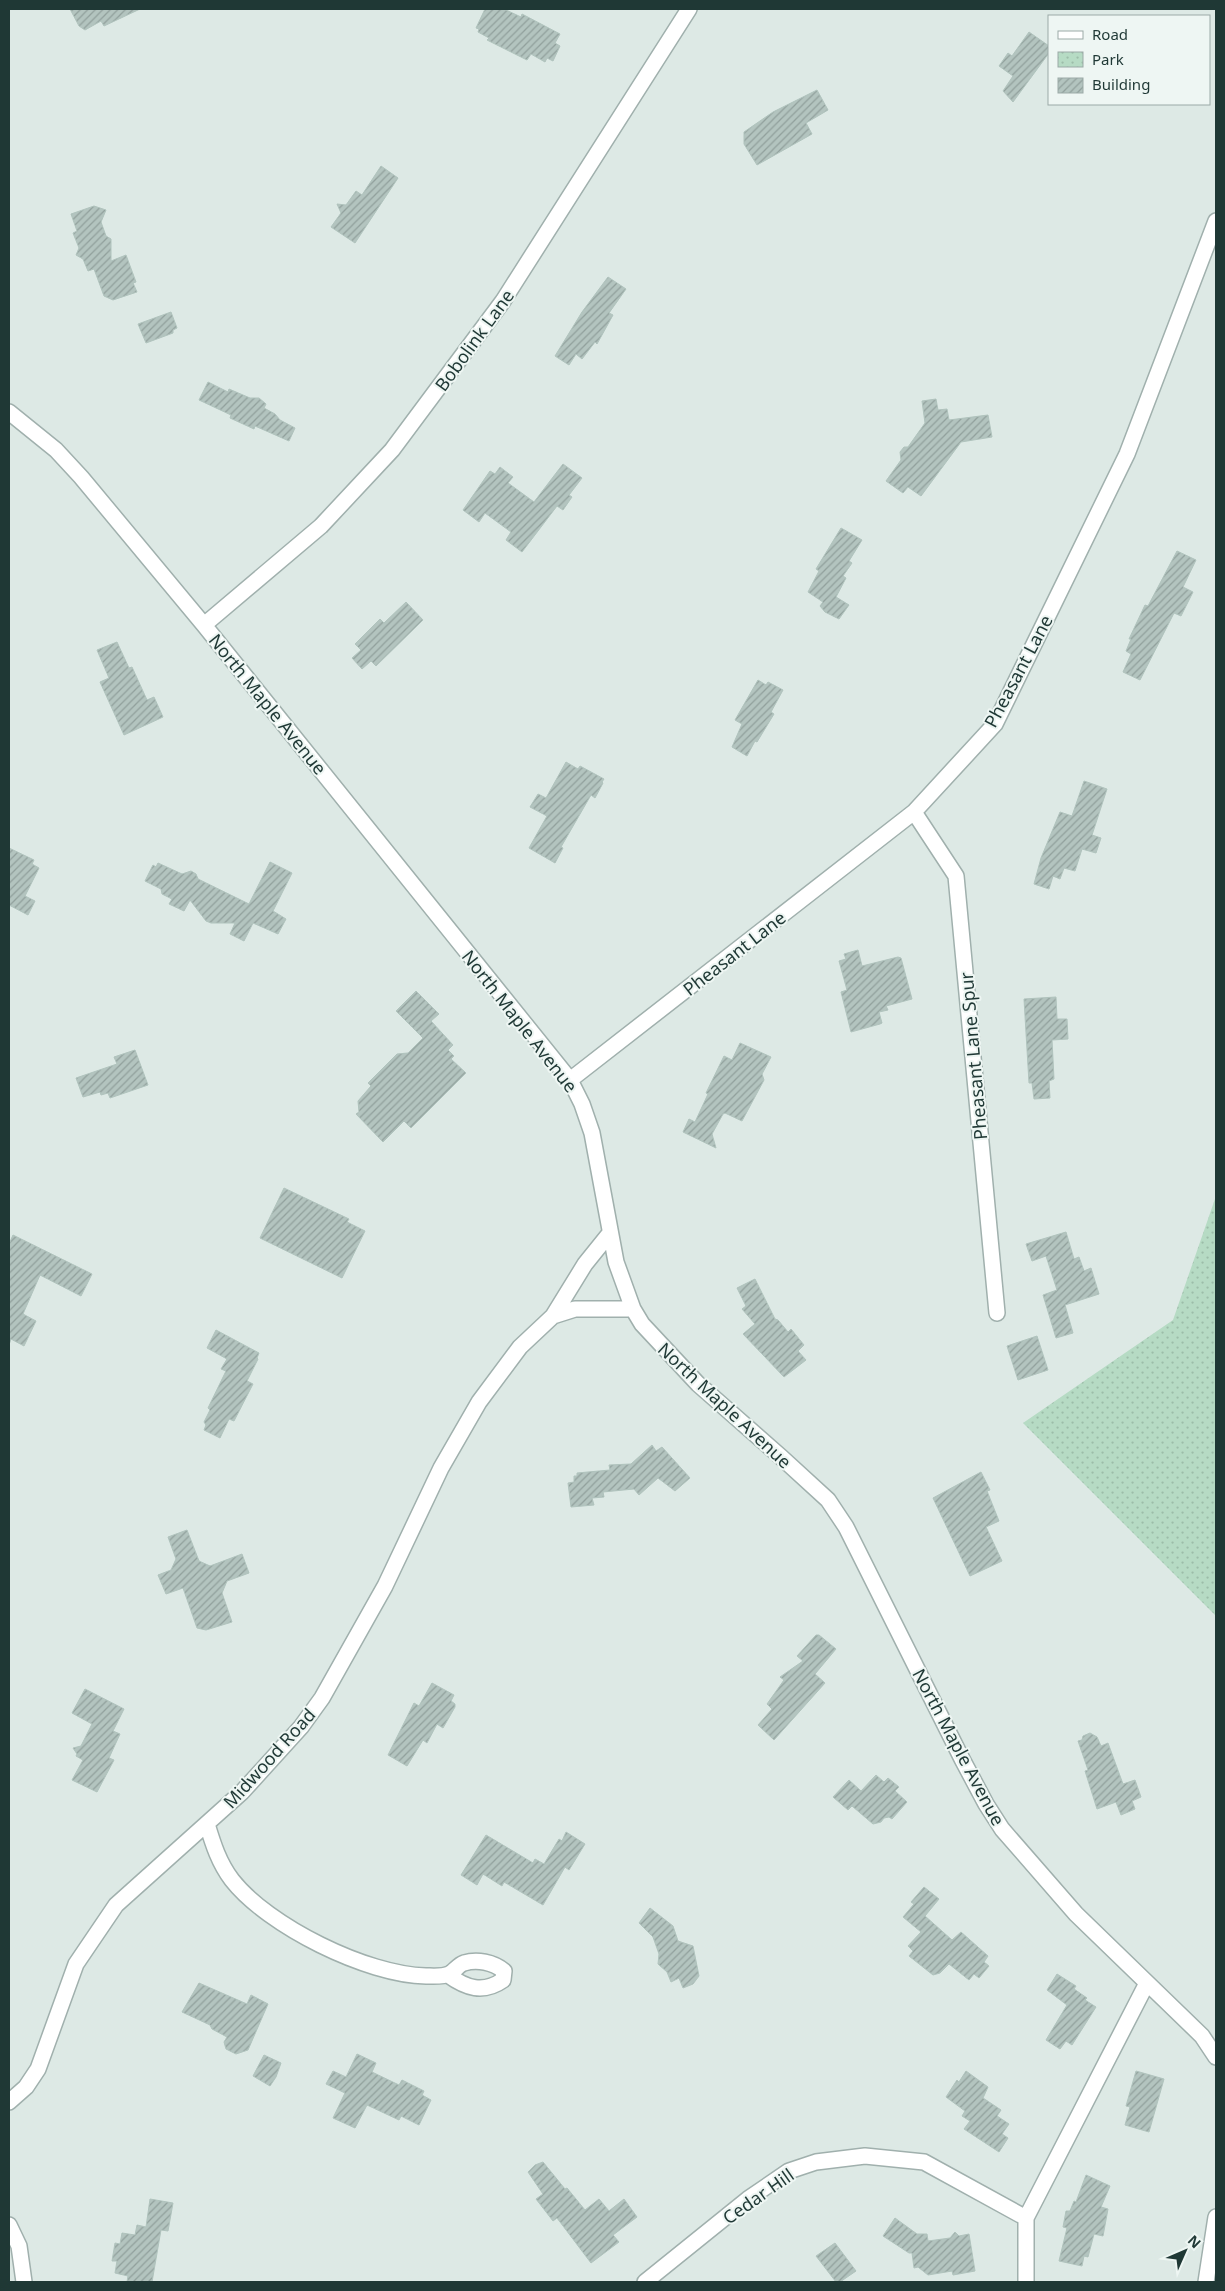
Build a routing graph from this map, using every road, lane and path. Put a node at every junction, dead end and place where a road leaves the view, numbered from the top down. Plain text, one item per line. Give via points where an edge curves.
1 (689, 9) edge
2 (1216, 221) edge
3 (9, 412) edge
4 (204, 625) junction
5 (914, 812) junction
6 (570, 1080) junction
7 (610, 1233) junction
8 (633, 1309) junction
9 (997, 1313) dead end
10 (553, 1316) junction
11 (207, 1824) junction
12 (448, 1975) dead end
13 (1147, 1983) junction
14 (1215, 2049) edge
15 (9, 2102) edge
16 (1216, 2217) edge
17 (1026, 2218) junction
18 (9, 2225) edge
19 (1210, 2273) edge
20 (24, 2282) edge
21 (645, 2282) edge
22 (1026, 2282) edge

1 - 4 street, Bobolink Lane via 503,301 392,450 322,526
2 - 5 street, Pheasant Lane via 1126,454 995,724
3 - 4 street, North Maple Avenue via 62,457
4 - 6 street, North Maple Avenue
5 - 6 street, Pheasant Lane
5 - 9 street, Pheasant Lane Spur via 956,876
6 - 7 street, North Maple Avenue via 592,1133
7 - 8 street, North Maple Avenue via 616,1262
7 - 10 street, Midwood Road via 585,1264
8 - 10 street, Midwood Road via 576,1309
8 - 13 street, North Maple Avenue via 642,1324 698,1384 828,1500 846,1527 962,1759 1002,1829 1071,1909
10 - 11 street, Midwood Road via 520,1347 479,1402 441,1468 385,1586 322,1698 274,1758
11 - 12 street via 218,1859 231,1879 287,1927 324,1946 394,1972
11 - 15 street, Midwood Road via 116,1904 76,1964 38,2069 26,2087
13 - 14 street, North Maple Avenue
13 - 17 street
16 - 19 street
17 - 21 street, Cedar Hill via 924,2162 865,2156 816,2162 789,2171 748,2199
17 - 22 street
18 - 20 street via 19,2246

